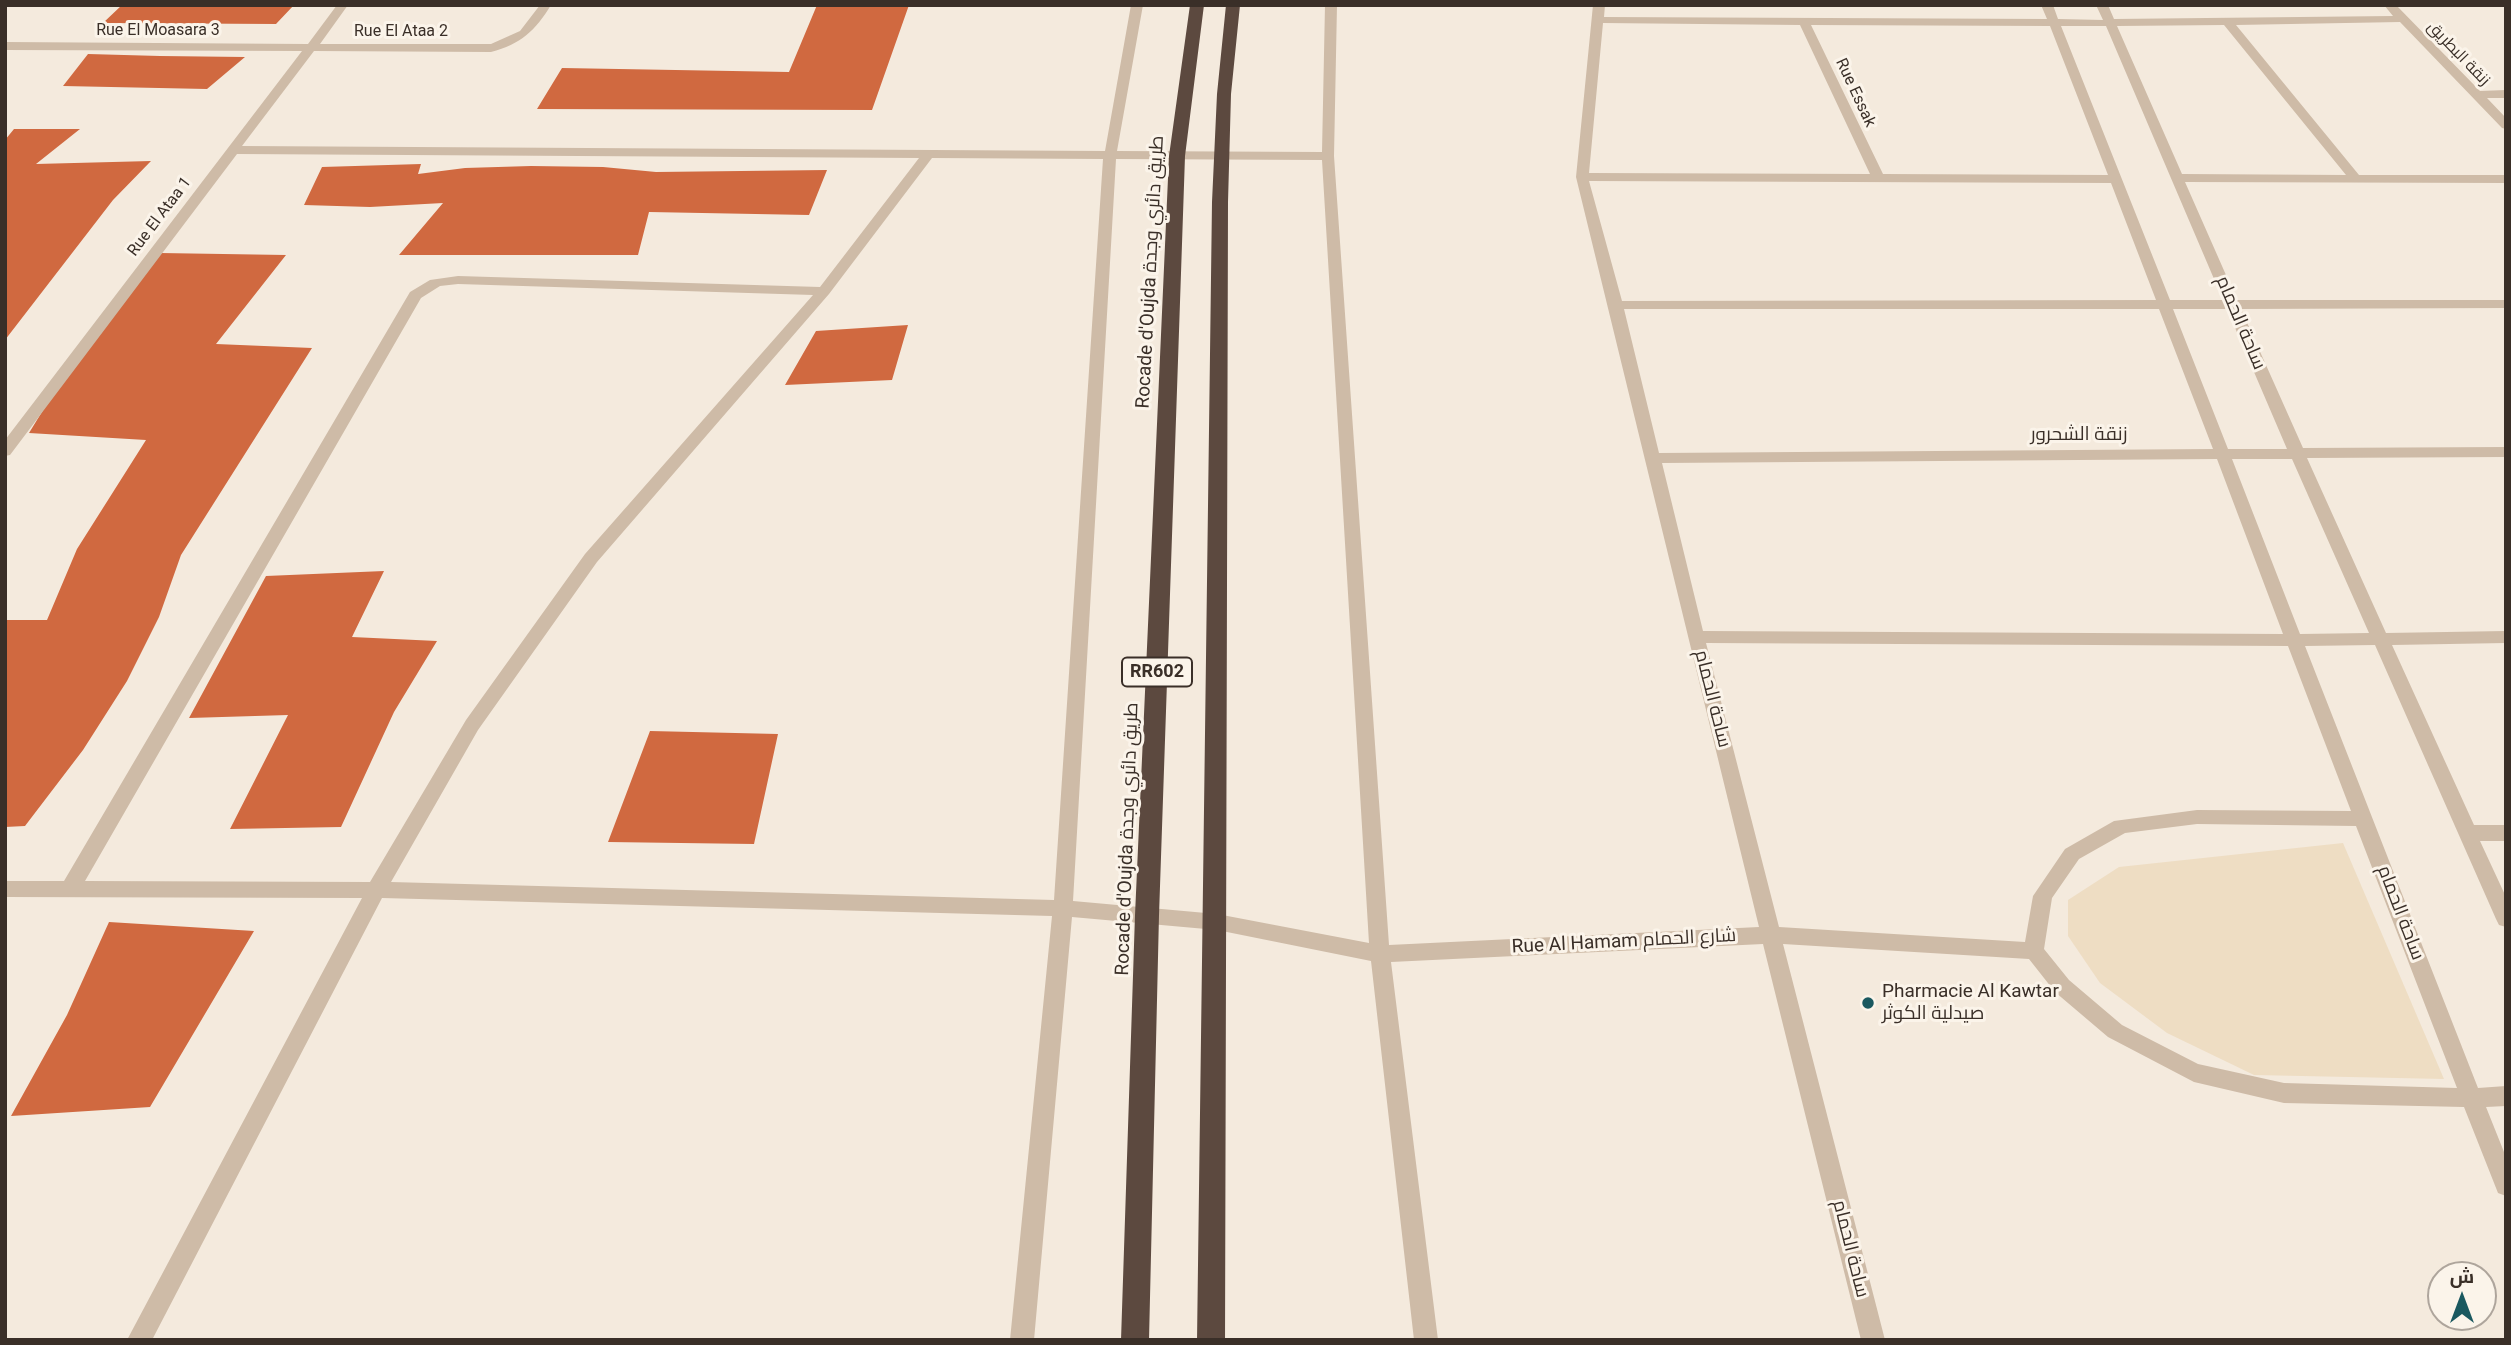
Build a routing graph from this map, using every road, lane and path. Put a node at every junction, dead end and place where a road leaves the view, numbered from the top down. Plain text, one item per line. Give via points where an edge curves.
1 (343, 5) edge
2 (546, 5) edge
3 (1137, 5) edge
4 (1198, 5) edge
5 (1233, 5) edge
6 (1331, 5) edge
7 (1599, 5) edge
8 (2047, 5) edge
9 (2102, 5) edge
10 (2389, 5) edge
11 (2402, 19) junction
12 (1597, 20) junction
13 (1804, 22) junction
14 (2228, 22) junction
15 (2053, 23) junction
16 (2109, 23) junction
17 (5, 46) edge
18 (311, 47) junction
19 (2506, 94) edge
20 (2476, 95) junction
21 (2506, 125) edge
22 (232, 150) junction
23 (927, 155) junction
24 (1222, 155) junction
25 (1110, 156) junction
26 (1177, 156) junction
27 (1328, 156) junction
28 (1582, 177) junction
29 (1878, 178) junction
30 (2113, 178) junction
31 (2179, 178) junction
32 (2356, 179) junction
33 (2506, 179) edge
34 (824, 291) junction
35 (2506, 304) edge
36 (1616, 305) junction
37 (2166, 305) junction
38 (2232, 305) junction
39 (5, 451) edge
40 (2506, 452) edge
41 (2297, 453) junction
42 (2221, 454) junction
43 (1653, 458) junction
44 (1696, 637) junction
45 (2506, 637) edge
46 (2382, 638) junction
47 (2293, 640) junction
48 (2363, 819) junction
49 (2468, 833) junction
50 (2506, 833) edge
51 (5, 889) edge
52 (70, 889) junction
53 (376, 890) junction
54 (1063, 908) junction
55 (1147, 915) junction
56 (2506, 919) edge
57 (1217, 922) junction
58 (1771, 935) junction
59 (2034, 951) junction
60 (1380, 954) junction
61 (2506, 1096) edge
62 (2471, 1098) junction
63 (2506, 1186) edge
64 (139, 1340) edge
65 (1022, 1340) edge
66 (1135, 1340) edge
67 (1211, 1340) edge
68 (1426, 1340) edge
69 (1873, 1340) edge

1 - 18 street, Rue El Ataa 1
2 - 18 street, Rue El Ataa 2 via 528,33 513,43 491,48
3 - 25 street
4 - 26 highway, Rocade d'Oujda طريق دائري وجدة / RR602
5 - 24 highway, RR602
6 - 27 street
7 - 12 street
8 - 15 street, ساحة الحمام
9 - 16 street, ساحة الحمام
10 - 11 street, زنقة البطريق
11 - 14 street
11 - 20 street, زنقة البطريق
12 - 13 street
12 - 28 street
13 - 15 street
13 - 29 street, Rue Essak
14 - 16 street
14 - 32 street
15 - 16 street
15 - 30 street, ساحة الحمام
16 - 31 street, ساحة الحمام
17 - 18 street, Rue El Moasara 3
18 - 22 street, Rue El Ataa 1
19 - 20 street
20 - 21 street, زنقة البطريق
22 - 23 street
22 - 39 street, Rue El Ataa 1
23 - 25 street
23 - 34 street
24 - 26 street
24 - 27 street
24 - 57 highway, RR602
25 - 26 street
25 - 54 street
26 - 55 highway, Rocade d'Oujda طريق دائري وجدة / RR602
27 - 60 street
28 - 29 street
28 - 36 street
29 - 30 street
30 - 37 street, ساحة الحمام
31 - 32 street
31 - 38 street, ساحة الحمام
32 - 33 street
34 - 52 street via 443,280 420,291
34 - 53 street via 591,558 472,725
35 - 38 street
36 - 37 street
36 - 43 street
37 - 38 street
37 - 42 street, ساحة الحمام
38 - 41 street, ساحة الحمام
40 - 41 street, زنقة الشحرور
41 - 42 street, زنقة الشحرور
41 - 46 street, ساحة الحمام
42 - 43 street, زنقة الشحرور
42 - 47 street, ساحة الحمام
43 - 44 street
44 - 47 street, ساحة الحمام
44 - 58 street, ساحة الحمام
45 - 46 street
46 - 47 street, ساحة الحمام
46 - 49 street, ساحة الحمام
47 - 48 street, ساحة الحمام
48 - 59 street via 2197,817 2121,826 2072,854 2043,896
48 - 62 street, ساحة الحمام
49 - 50 street
49 - 56 street, ساحة الحمام
51 - 52 street, Rue Al Hamam شارع الحمام
52 - 53 street, Rue Al Hamam شارع الحمام
53 - 54 street, Rue Al Hamam شارع الحمام
53 - 64 street
54 - 55 street, Rue Al Hamam شارع الحمام
54 - 65 street
55 - 57 street, Rue Al Hamam شارع الحمام
55 - 66 highway, Rocade d'Oujda طريق دائري وجدة / RR602
57 - 60 street, Rue Al Hamam شارع الحمام
57 - 67 highway, RR602
58 - 59 street, Rue Al Hamam شارع الحمام
58 - 60 street, Rue Al Hamam شارع الحمام
58 - 69 street, ساحة الحمام
59 - 62 street via 2062,986 2115,1031 2194,1073 2284,1093
60 - 68 street
61 - 62 street
62 - 63 street, ساحة الحمام

